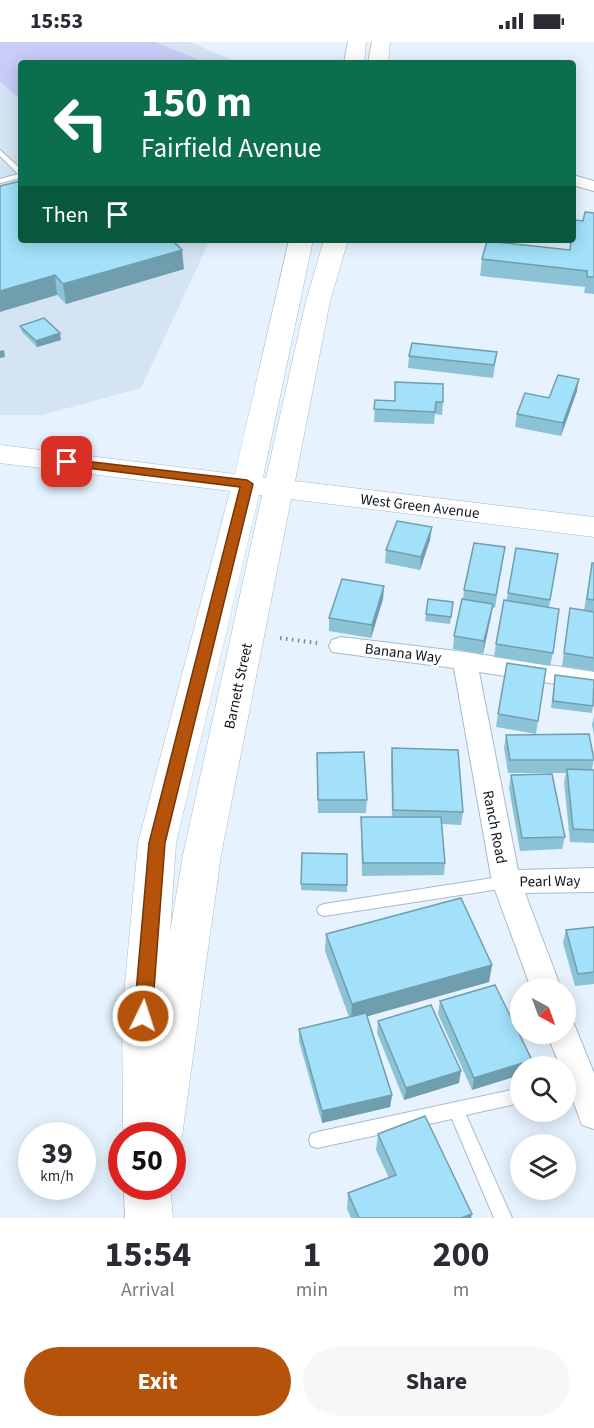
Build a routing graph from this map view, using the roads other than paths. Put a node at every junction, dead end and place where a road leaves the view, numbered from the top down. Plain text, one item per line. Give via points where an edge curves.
1 (357, 42) edge
2 (381, 42) edge
3 (354, 60) edge
4 (378, 60) edge
5 (0, 152) edge
6 (18, 172) edge
7 (18, 176) edge
8 (0, 181) edge
9 (576, 181) edge
10 (594, 186) edge
11 (302, 243) edge
12 (335, 243) edge
13 (0, 454) edge
14 (264, 486) junction
15 (594, 527) edge
16 (341, 646) road end
17 (465, 661) junction
18 (594, 681) edge
19 (594, 880) edge
20 (506, 882) junction
21 (324, 910) dead end
22 (542, 978) edge
23 (576, 1088) edge
24 (510, 1098) edge
25 (456, 1110) junction
26 (594, 1114) edge
27 (146, 1122) edge
28 (161, 1122) edge
29 (317, 1140) dead end
30 (503, 1218) edge

1 - 3 main road
2 - 4 main road
5 - 6 lane
7 - 8 lane
9 - 10 street
11 - 14 main road, Barnett Street
12 - 14 main road, Barnett Street
13 - 14 main road, West Green Avenue
14 - 15 main road, West Green Avenue
14 - 27 main road, Barnett Street via 157,843 143,1016
14 - 28 main road, Barnett Street via 249,634 202,855
16 - 17 street, Banana Way
17 - 18 street, Banana Way
17 - 20 street, Ranch Road
19 - 20 street, Pearl Way
20 - 21 lane
20 - 22 street, Ranch Road
23 - 26 street
24 - 25 lane
25 - 29 lane
25 - 30 lane

